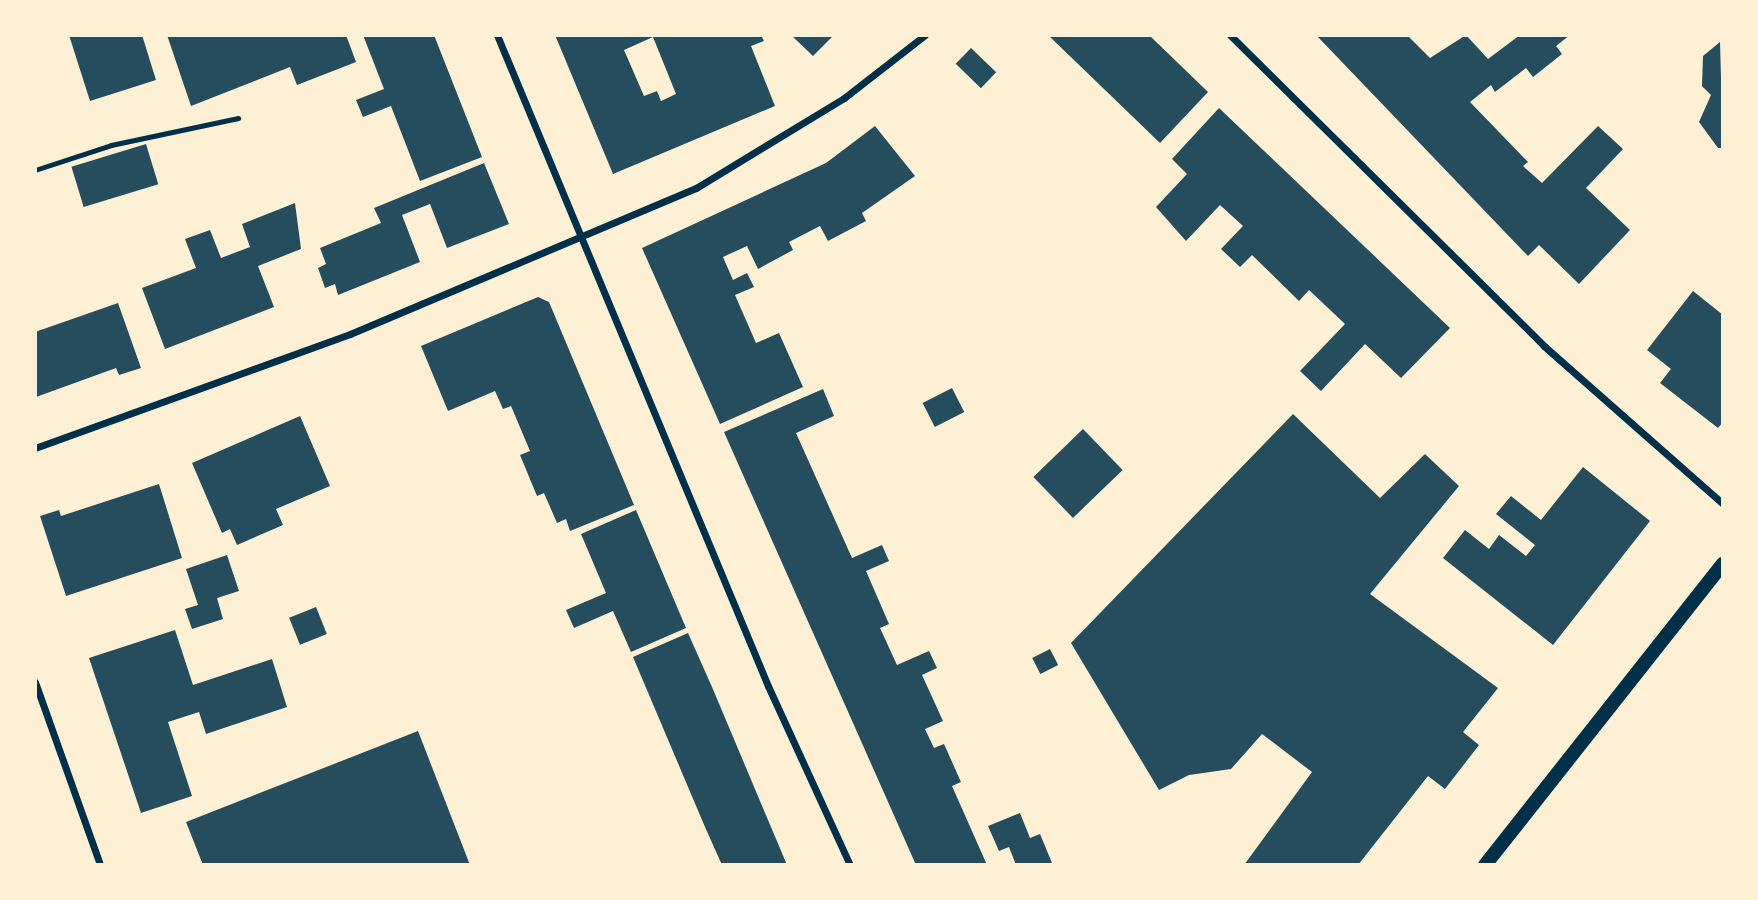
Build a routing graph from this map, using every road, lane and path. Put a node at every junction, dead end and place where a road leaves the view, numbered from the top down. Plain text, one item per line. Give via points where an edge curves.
1 (497, 35) edge
2 (925, 35) edge
3 (1230, 35) edge
4 (238, 118) dead end
5 (35, 170) edge
6 (584, 237) junction
7 (35, 448) edge
8 (1723, 504) edge
9 (1723, 564) edge
10 (35, 682) edge
11 (100, 865) edge
12 (850, 865) edge
13 (1485, 865) edge

1 - 6 street
2 - 6 street via 844,98 766,150 696,188
3 - 8 street via 1544,346
4 - 5 lane via 111,145
6 - 7 street via 350,334
6 - 12 street via 768,686
9 - 13 main road
10 - 11 street

